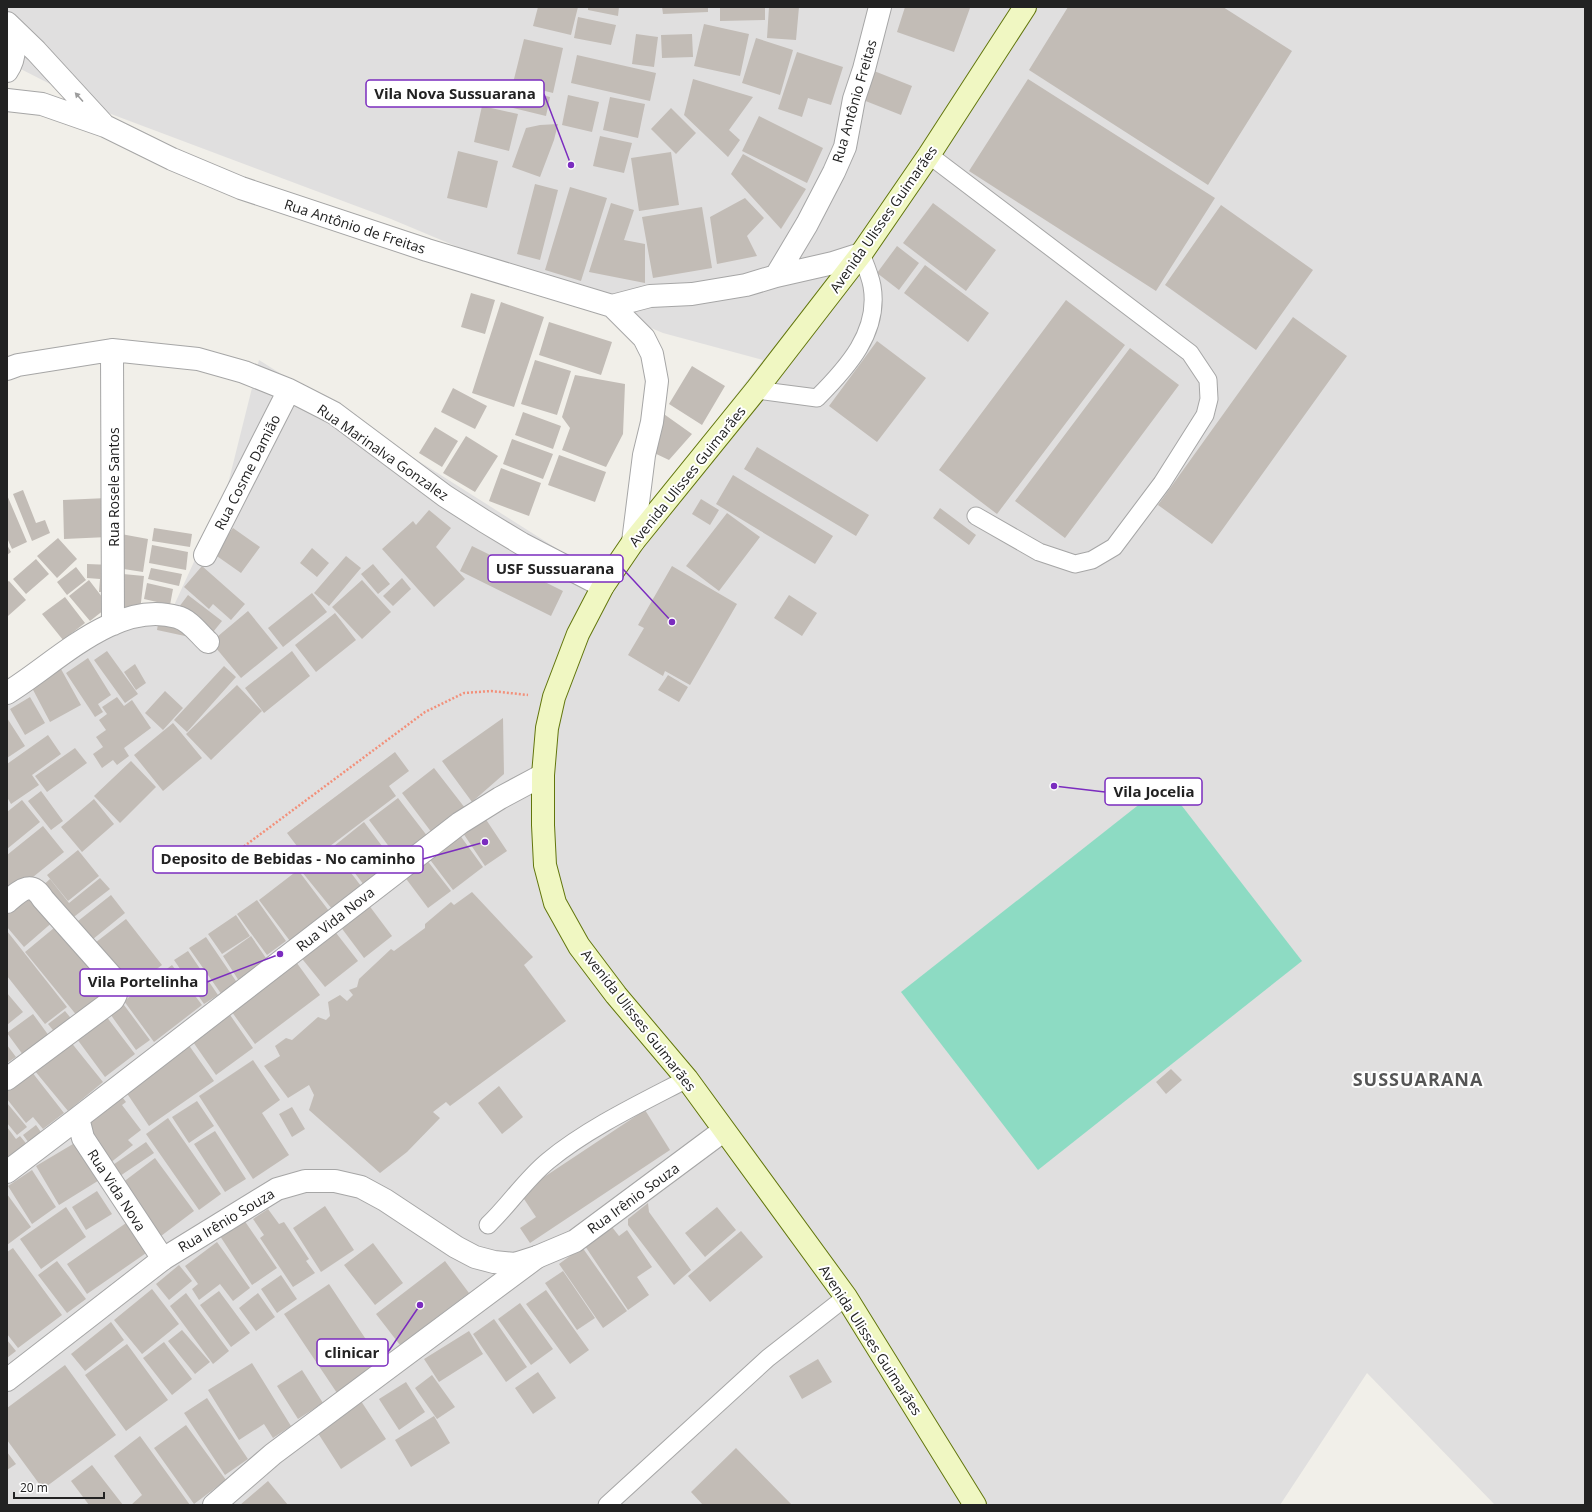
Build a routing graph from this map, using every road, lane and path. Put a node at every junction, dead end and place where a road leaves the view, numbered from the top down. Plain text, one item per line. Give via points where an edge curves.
1 (880, 7) edge
2 (1025, 7) edge
3 (7, 24) edge
4 (7, 72) edge
5 (7, 100) edge
6 (105, 126) junction
7 (929, 155) junction
8 (861, 254) junction
9 (776, 276) junction
10 (612, 306) junction
11 (112, 350) junction
12 (7, 369) edge
13 (289, 390) junction
14 (756, 390) junction
15 (976, 516) dead end
16 (633, 542) junction
17 (205, 555) dead end
18 (603, 586) junction
19 (113, 624) junction
20 (208, 642) dead end
21 (7, 694) edge
22 (554, 697) junction
23 (543, 775) junction
24 (230, 856) dead end
25 (7, 902) edge
26 (7, 1079) edge
27 (687, 1079) junction
28 (78, 1118) junction
29 (723, 1131) junction
30 (7, 1172) edge
31 (488, 1225) dead end
32 (537, 1257) junction
33 (163, 1259) junction
34 (846, 1297) junction
35 (7, 1380) edge
36 (214, 1505) edge
37 (607, 1505) edge
38 (975, 1505) edge

1 - 9 street, Rua Antônio Freitas via 854,99 845,147 807,224
2 - 7 main road, Avenida Ulisses Guimarães
3 - 4 street via 13,39 13,54
6 -> 3 street, Rua Antônio de Freitas via 36,51
5 - 6 street, Rua Antônio de Freitas via 42,104
6 - 10 street, Rua Antônio de Freitas via 172,159 241,188 427,250
7 - 8 main road, Avenida Ulisses Guimarães
7 - 15 lane via 1190,353 1208,380 1209,399 1205,415 1162,483 1114,547 1092,560 1075,564 1039,552
8 - 9 street via 833,264
8 - 14 main road, Avenida Ulisses Guimarães
8 - 14 lane via 872,286 874,307 870,326 859,350 817,398
9 - 10 street via 721,290 650,296
10 - 16 street, Rua Antônio de Freitas via 644,338 652,354 657,381
11 - 12 street, Rua Marinalva Gonzalez
11 - 13 street, Rua Marinalva Gonzalez via 198,359 244,372
11 - 19 street, Rua Rosele Santos
13 - 17 street, Rua Cosme Damião
13 - 18 street, Rua Marinalva Gonzalez via 334,413 445,496 484,521
14 - 16 main road, Avenida Ulisses Guimarães
16 - 18 main road, Avenida Ulisses Guimarães
18 - 22 main road, Avenida Ulisses Guimarães via 578,634
19 - 20 street via 143,615 178,617 188,622
19 - 21 street via 84,639
22 - 23 main road, Avenida Ulisses Guimarães via 547,728
22 - 24 path via 492,691 457,696 425,712
23 - 27 main road, Avenida Ulisses Guimarães via 545,865 555,903 579,946 616,995
23 - 28 street, Rua Vida Nova via 460,823
25 - 26 street via 25,889 33,888 38,891 42,899 114,979 118,987 113,1000
27 - 29 main road, Avenida Ulisses Guimarães
27 - 31 lane via 586,1135 549,1160 525,1182
28 - 30 street, Rua Vida Nova
28 - 33 street, Rua Vida Nova via 83,1138
29 - 32 street, Rua Irênio Souza via 575,1241
29 - 34 main road, Avenida Ulisses Guimarães
32 - 33 street, Rua Irênio Souza via 515,1264 475,1257 361,1187 335,1182 305,1181 277,1189
32 - 36 street, Rua Irênio Souza via 273,1454
33 - 35 street, Rua Irênio Souza
34 - 37 lane via 768,1358
34 - 38 main road, Avenida Ulisses Guimarães

